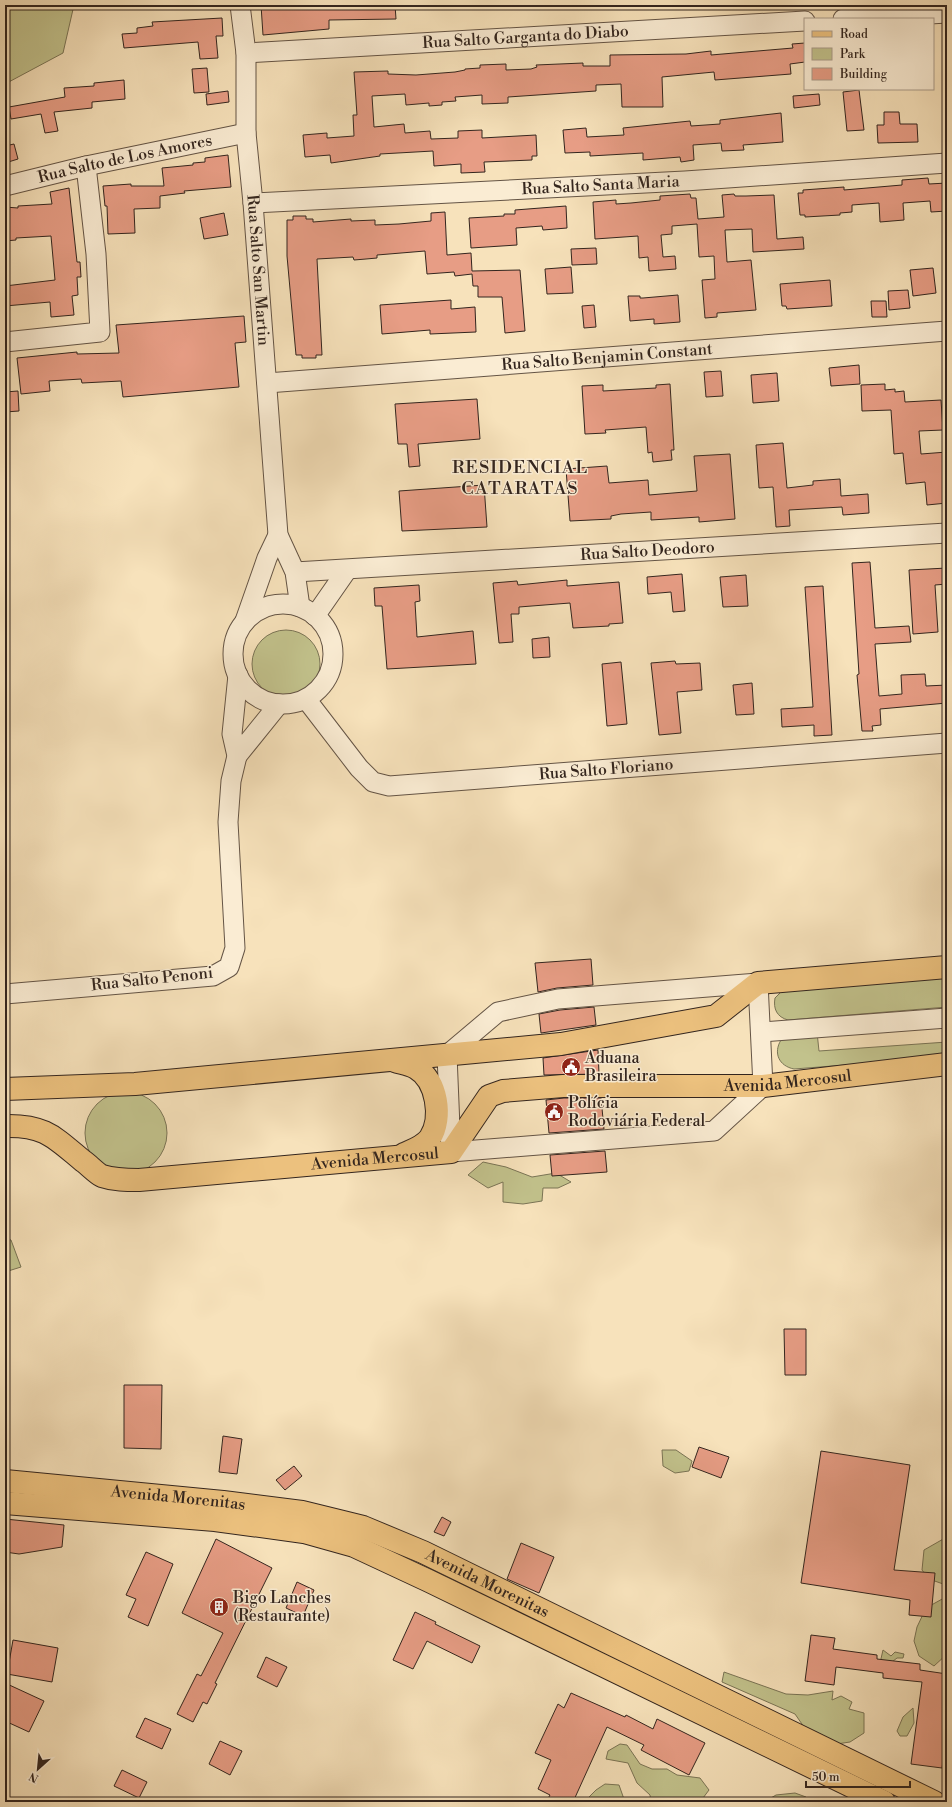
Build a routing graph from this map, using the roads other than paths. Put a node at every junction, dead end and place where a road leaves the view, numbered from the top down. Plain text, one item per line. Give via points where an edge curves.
1 (240, 5) edge
2 (947, 13) edge
3 (860, 18) edge
4 (804, 21) edge
5 (246, 53) junction
6 (246, 133) junction
7 (947, 163) edge
8 (86, 166) junction
9 (5, 186) edge
10 (253, 203) junction
11 (947, 331) edge
12 (5, 342) edge
13 (267, 384) junction
14 (947, 533) edge
15 (278, 534) junction
16 (347, 570) junction
17 (295, 572) junction
18 (308, 611) junction
19 (245, 621) junction
20 (238, 675) junction
21 (306, 699) junction
22 (279, 704) junction
23 (947, 743) edge
24 (237, 756) junction
25 (947, 967) edge
26 (758, 983) junction
27 (5, 994) edge
28 (947, 1018) edge
29 (761, 1032) junction
30 (447, 1055) junction
31 (393, 1060) junction
32 (947, 1064) edge
33 (763, 1086) junction
34 (5, 1089) edge
35 (5, 1126) edge
36 (451, 1152) junction
37 (395, 1157) junction
38 (7, 1487) edge
39 (5, 1503) edge
40 (219, 1511) junction
41 (590, 1634) junction
42 (578, 1654) junction
43 (847, 1759) junction
44 (836, 1779) junction
45 (884, 1802) edge
46 (934, 1802) edge

1 - 5 street, Rua Salto San Martin
2 - 3 street
4 - 5 street, Rua Salto Garganta do Diabo
5 - 6 street, Rua Salto San Martin
6 - 8 street, Rua Salto de Los Amores
6 - 10 street, Rua Salto San Martin
7 - 10 street, Rua Salto Santa Maria via 677,181
8 - 9 street, Rua Salto de Los Amores
8 - 12 street via 96,254 100,332
10 - 13 street, Rua Salto San Martin
11 - 13 street, Rua Salto Benjamin Constant
13 - 15 street, Rua Salto San Martin
14 - 16 street, Rua Salto Deodoro via 372,566
15 - 17 street, Rua Salto San Martin
15 - 19 street, Rua Salto San Martin
16 - 17 street, Rua Salto Deodoro
16 - 18 street
17 - 18 street, Rua Salto San Martin
18 - 19 street via 287,604 274,605 258,610
18 - 21 street via 326,628 333,659 326,680
19 - 20 street via 236,635 232,651 234,668
20 - 22 street via 253,694 265,701
20 - 24 street, Rua Salto Penoni via 232,734
21 - 22 street
21 - 23 street, Rua Salto Floriano via 359,768 373,782 389,786
22 - 24 street, Rua Salto Penoni
24 - 27 street, Rua Salto Penoni via 228,822 235,948 228,967 213,976
25 - 26 main road
26 - 29 street
26 - 30 main road via 716,1016 695,1021 561,1044
26 - 30 street via 558,999 498,1012
28 - 29 street
29 - 33 street
30 - 31 main road
30 - 36 street
31 - 34 main road via 135,1084
31 - 37 main road via 416,1068 432,1084 436,1120 430,1138 419,1148
32 - 33 main road, Avenida Mercosul
33 - 36 street via 714,1131
33 - 36 main road, Avenida Mercosul via 563,1086 503,1091 489,1096
35 - 37 main road, Avenida Mercosul via 18,1125 40,1129 59,1140 101,1175 120,1180
36 - 37 main road, Avenida Mercosul
38 - 40 main road, Avenida Morenitas
39 - 40 main road, Avenida Morenitas
40 - 41 main road, Avenida Morenitas via 302,1512 363,1528 423,1552
40 - 42 main road, Avenida Morenitas via 354,1546
41 - 42 main road
41 - 43 main road, Avenida Morenitas
42 - 44 main road, Avenida Morenitas
43 - 44 main road
43 - 46 main road, Avenida Morenitas
44 - 45 main road, Avenida Morenitas

